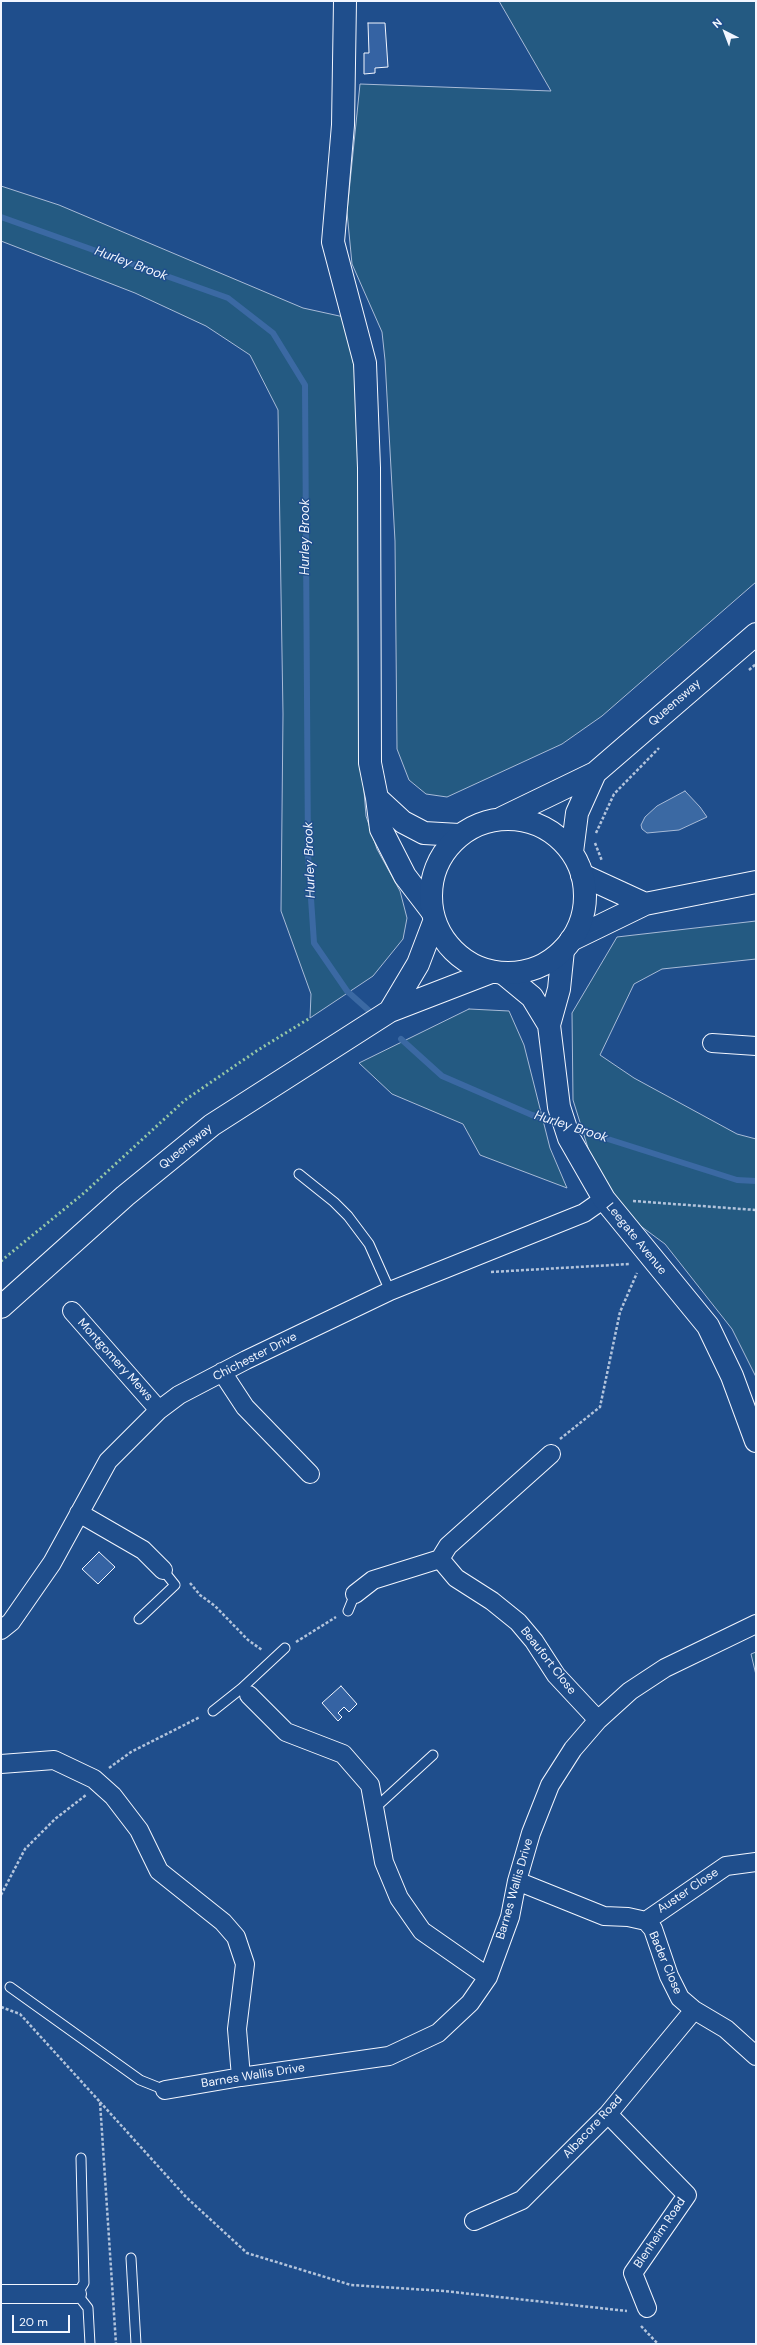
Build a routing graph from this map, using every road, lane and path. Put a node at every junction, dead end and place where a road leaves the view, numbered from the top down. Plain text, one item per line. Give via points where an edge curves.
1 (345, 1) edge
2 (756, 634) edge
3 (756, 664) edge
4 (744, 674) dead end
5 (664, 742) dead end
6 (595, 773) junction
7 (378, 798) junction
8 (502, 818) junction
9 (596, 834) dead end
10 (458, 835) junction
11 (594, 841) dead end
12 (572, 852) junction
13 (606, 865) dead end
14 (582, 874) junction
15 (756, 882) edge
16 (645, 904) junction
17 (433, 916) junction
18 (567, 945) junction
19 (497, 972) junction
20 (380, 1017) junction
21 (549, 1025) junction
22 (712, 1043) dead end
23 (756, 1046) edge
24 (299, 1174) dead end
25 (604, 1199) junction
26 (756, 1210) edge
27 (646, 1260) junction
28 (483, 1272) dead end
29 (390, 1291) junction
30 (1, 1307) edge
31 (72, 1311) dead end
32 (222, 1372) junction
33 (159, 1410) junction
34 (756, 1441) edge
35 (553, 1448) joint
36 (310, 1474) dead end
37 (79, 1513) junction
38 (440, 1559) junction
39 (163, 1570) joint
40 (188, 1581) dead end
41 (351, 1602) joint
42 (139, 1619) dead end
43 (756, 1624) edge
44 (1, 1630) edge
45 (285, 1648) joint
46 (273, 1659) junction
47 (246, 1692) junction
48 (213, 1711) joint
49 (598, 1720) junction
50 (433, 1755) dead end
51 (1, 1764) edge
52 (97, 1782) junction
53 (374, 1809) junction
54 (756, 1862) edge
55 (517, 1881) junction
56 (1, 1895) edge
57 (646, 1921) junction
58 (488, 1978) junction
59 (10, 1986) dead end
60 (694, 2010) junction
61 (756, 2056) edge
62 (241, 2077) junction
63 (165, 2090) joint
64 (100, 2102) dead end
65 (608, 2114) junction
66 (81, 2158) dead end
67 (474, 2221) dead end
68 (131, 2258) dead end
69 (1, 2294) edge
70 (78, 2294) junction
71 (638, 2315) junction
72 (90, 2344) edge
73 (136, 2344) edge
74 (658, 2344) edge

1 - 7 street via 343,125 333,242 365,363 369,468 370,763
2 - 6 street, Queensway
3 - 4 path
5 - 9 path via 614,794
6 - 8 street
6 - 12 street via 577,813
7 - 10 street via 403,822 424,833
7 - 17 street via 381,829 405,876
8 - 10 street via 479,824
8 - 12 street via 528,821 541,827 553,833
10 - 17 street via 440,856 431,882
11 - 13 path
12 - 14 street
14 - 16 street
14 - 18 street via 585,897 581,920
15 - 16 street
16 - 18 street
17 - 19 street via 447,945 467,962
17 - 20 street via 418,964
18 - 19 street via 546,963 525,971
18 - 21 street, Leegate Avenue
19 - 20 street
19 - 21 street, Leegate Avenue via 532,997
20 - 30 street, Queensway via 212,1125 125,1196
21 - 25 street, Leegate Avenue via 561,1112 569,1138
22 - 23 street
24 - 29 lane via 348,1216 369,1244
25 - 26 path
25 - 27 street, Leegate Avenue
25 - 29 street, Chichester Drive via 584,1213
27 - 28 path
27 - 34 street, Leegate Avenue via 708,1326 732,1376
27 - 35 path via 620,1312 600,1407
29 - 32 street, Chichester Drive
31 - 33 street, Montgomery Mews
32 - 33 street, Chichester Drive via 179,1395
32 - 36 street via 245,1407
33 - 37 street, Chichester Drive via 108,1461
35 - 38 street via 448,1546
37 - 39 street via 143,1550
37 - 44 street, Chichester Drive via 52,1563 12,1622
38 - 41 street via 373,1580
38 - 49 street, Beaufort Close via 456,1578 492,1601 518,1622 556,1675
39 - 42 lane via 175,1585
40 - 46 path via 248,1640
41 - 45 path
43 - 49 street, Barnes Wallis Drive via 665,1668 630,1691
45 - 46 lane
46 - 47 lane
47 - 48 lane
47 - 53 street via 286,1732 343,1754 370,1785
48 - 52 path via 131,1752
49 - 55 street, Barnes Wallis Drive via 573,1749 550,1785 531,1833
50 - 53 lane
51 - 52 street via 54,1760
52 - 56 path via 25,1849
52 - 62 street via 113,1796 139,1830 159,1871 222,1922 236,1937 245,1964 237,2029
53 - 58 street via 384,1862 399,1898 422,1930
54 - 57 street, Auster Close via 726,1866
55 - 57 street, Bader Close via 604,1916
55 - 58 street, Barnes Wallis Drive via 510,1917
57 - 60 street, Bader Close via 653,1929 680,1998
58 - 62 street, Barnes Wallis Drive via 470,2002 438,2033 389,2056
59 - 63 lane via 140,2080
60 - 61 street, Bader Close via 726,2029
60 - 65 street, Albacore Road
62 - 63 street, Barnes Wallis Drive
64 - 71 path via 186,2197 248,2253 351,2285 444,2291 626,2309
65 - 67 street, Albacore Road via 522,2200
65 - 71 street, Blenheim Road via 687,2195 632,2273
66 - 70 lane via 84,2283
68 - 73 lane
69 - 70 street
70 - 72 lane via 88,2308
71 - 74 path

